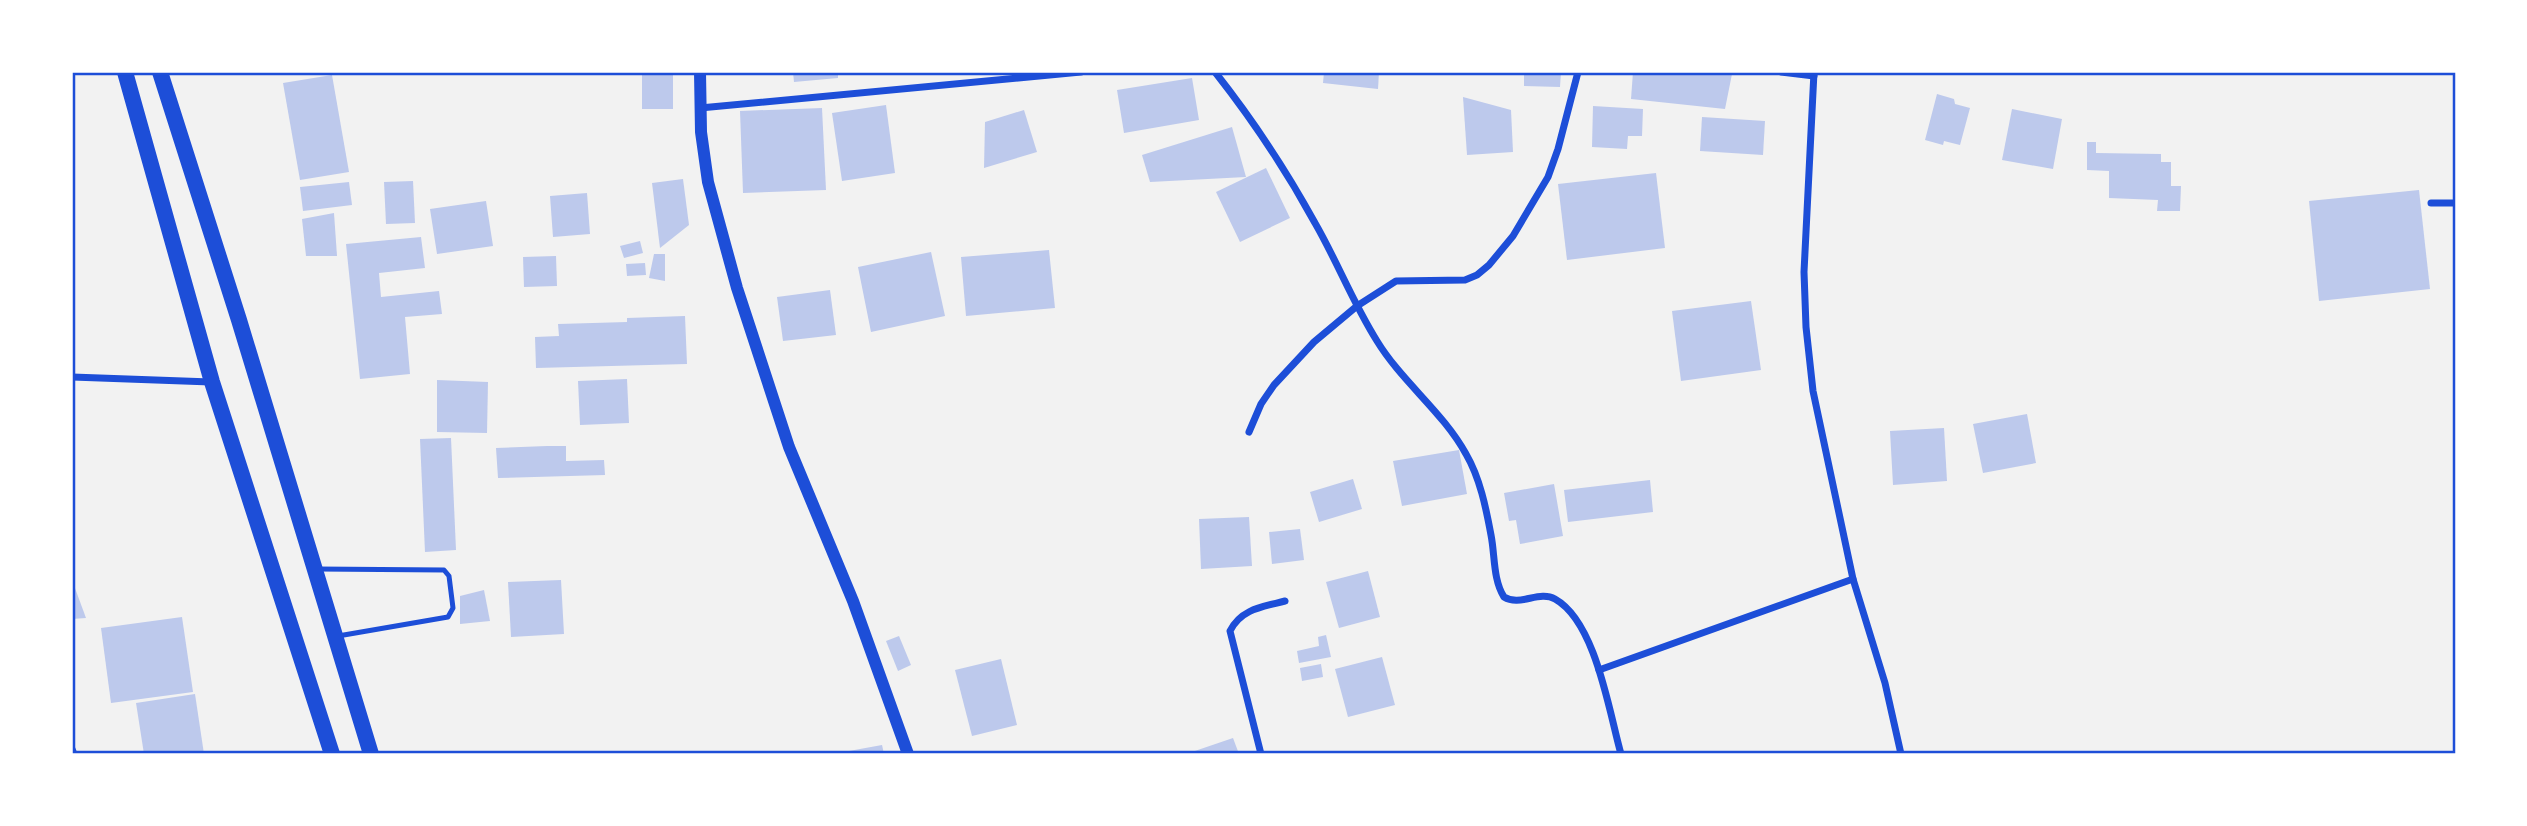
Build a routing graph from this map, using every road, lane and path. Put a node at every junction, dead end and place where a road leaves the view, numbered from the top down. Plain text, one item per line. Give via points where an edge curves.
1 (125, 72) edge
2 (160, 72) edge
3 (700, 72) edge
4 (1081, 72) edge
5 (1215, 72) edge
6 (1578, 72) edge
7 (1781, 72) edge
8 (1814, 74) edge
9 (700, 108) junction
10 (2431, 203) dead end
11 (2455, 203) edge
12 (1357, 306) junction
13 (72, 377) edge
14 (212, 382) junction
15 (1249, 432) dead end
16 (315, 569) junction
17 (1853, 579) junction
18 (1285, 601) dead end
19 (335, 636) junction
20 (1599, 670) junction
21 (72, 749) edge
22 (74, 754) edge
23 (332, 754) edge
24 (371, 754) edge
25 (908, 754) edge
26 (1261, 754) edge
27 (1621, 754) edge
28 (1901, 754) edge

1 - 14 highway
2 - 16 highway
3 - 9 street
4 - 9 street
5 - 12 street via 1264,139 1315,222
6 - 12 street via 1548,177 1513,236 1489,265 1465,280 1396,281
7 - 8 street
8 - 17 street via 1805,218 1806,327 1815,403
9 - 25 street via 708,182 737,288 789,447 853,601
10 - 11 street
12 - 15 street via 1314,342 1274,385
12 - 20 street via 1389,360 1466,454 1482,497 1504,597 1515,601 1549,596 1562,603 1594,652
13 - 14 street
14 - 23 highway
16 - 19 highway
16 - 19 lane via 444,570 449,576 453,608 448,617
17 - 20 street
17 - 28 street
18 - 26 street via 1249,611 1235,620 1230,631
19 - 24 highway
20 - 27 street
21 - 22 street

